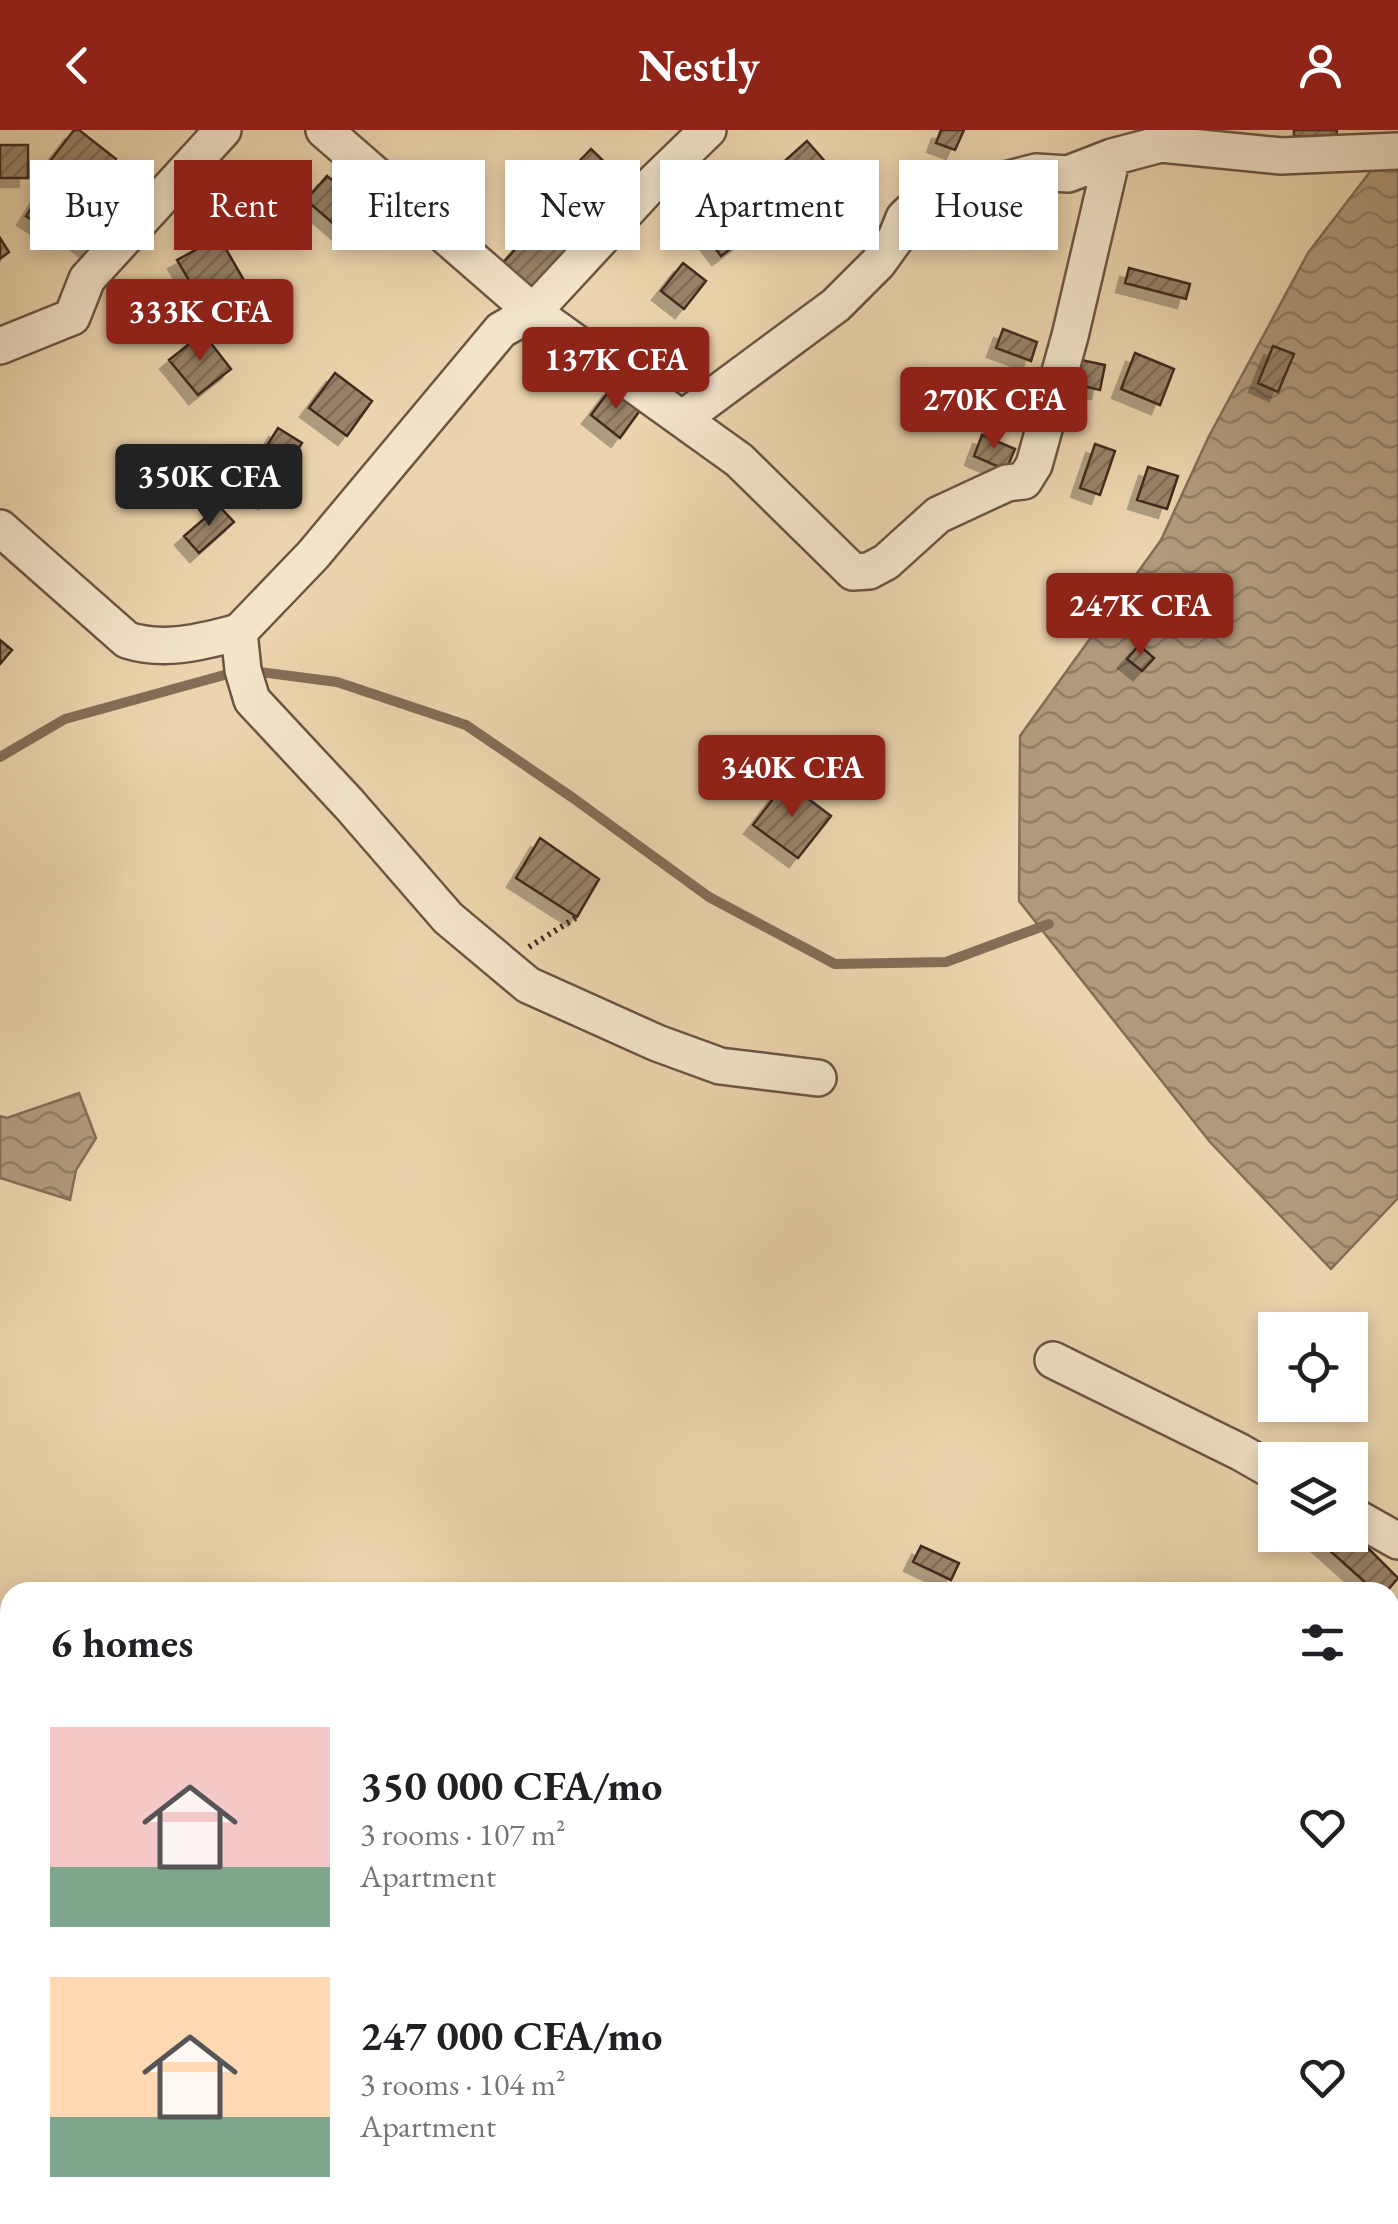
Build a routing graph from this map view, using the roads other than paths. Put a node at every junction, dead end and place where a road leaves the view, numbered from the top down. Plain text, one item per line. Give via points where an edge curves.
1 (223, 130) edge
2 (324, 130) edge
3 (708, 130) edge
4 (1398, 151) edge
5 (1112, 156) junction
6 (533, 312) junction
7 (0, 346) edge
8 (682, 419) junction
9 (0, 528) edge
10 (238, 632) junction
11 (818, 1078) dead end
12 (1053, 1360) dead end
13 (1258, 1462) edge
14 (1368, 1524) edge
15 (1398, 1541) edge

1 - 7 street via 88,279 72,317
2 - 6 street
3 - 6 street
4 - 5 street via 1281,156 1161,144
5 - 8 street via 1068,174 1008,179 910,212 878,263 836,305
5 - 8 street via 1070,336 1024,481 938,514 886,562 853,572 739,460
6 - 8 street
6 - 10 street via 501,330 312,556
9 - 10 street via 127,640 175,646
10 - 11 street via 252,700 448,918 528,985 720,1066
12 - 13 street
14 - 15 street

